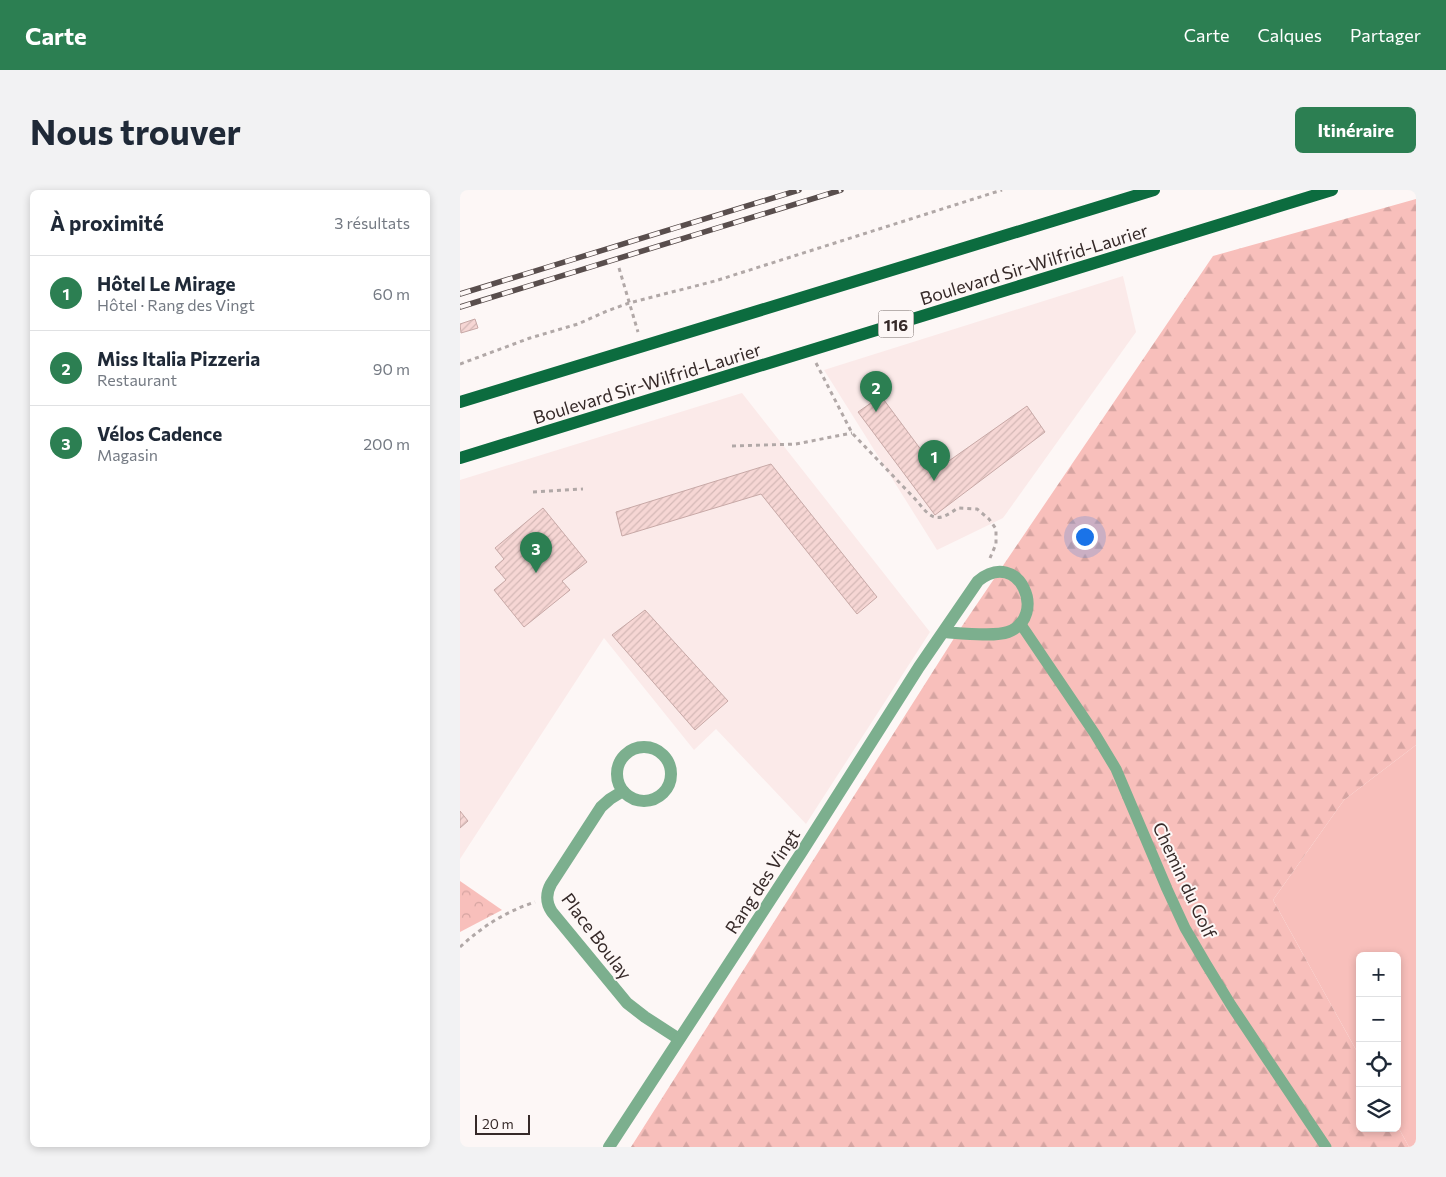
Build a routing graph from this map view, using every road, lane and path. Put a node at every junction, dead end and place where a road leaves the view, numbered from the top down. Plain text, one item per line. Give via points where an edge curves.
1 (1002, 190) edge
2 (1154, 190) edge
3 (1332, 190) edge
4 (619, 268) dead end
5 (629, 303) junction
6 (642, 346) junction
7 (809, 351) junction
8 (460, 364) edge
9 (460, 402) edge
10 (852, 433) junction
11 (732, 446) dead end
12 (460, 458) edge
13 (583, 489) dead end
14 (533, 492) dead end
15 (982, 577) junction
16 (1020, 623) junction
17 (943, 632) junction
18 (623, 791) junction
19 (547, 898) junction
20 (460, 947) edge
21 (679, 1039) junction
22 (609, 1147) edge
23 (1326, 1147) edge

1 - 5 path via 734,276
2 - 6 main road, Boulevard Sir-Wilfrid-Laurier
3 - 7 main road, Boulevard Sir-Wilfrid-Laurier / 116
4 - 5 path
5 - 6 path
5 - 8 path
6 - 9 main road, Boulevard Sir-Wilfrid-Laurier
7 - 10 path
7 - 12 main road, Boulevard Sir-Wilfrid-Laurier / 116
10 - 11 path via 796,444
10 - 15 path via 926,514 938,518 958,508 977,510 989,518 996,529 996,544
13 - 14 path
15 - 16 street via 1001,572 1020,582 1028,602
15 - 17 street, Rang des Vingt
16 - 17 street via 1003,634
16 - 23 lane, Chemin du Golf via 1116,769 1167,889 1206,964
17 - 21 street, Rang des Vingt
18 - 18 street via 638,801 655,799 663,794 672,778 672,770 664,754 647,746 638,747 622,757 616,774
18 - 19 street, Place Boulay via 601,807 551,884
19 - 20 path via 498,917
19 - 21 street, Place Boulay via 552,912 627,1003
21 - 22 street, Rang des Vingt

